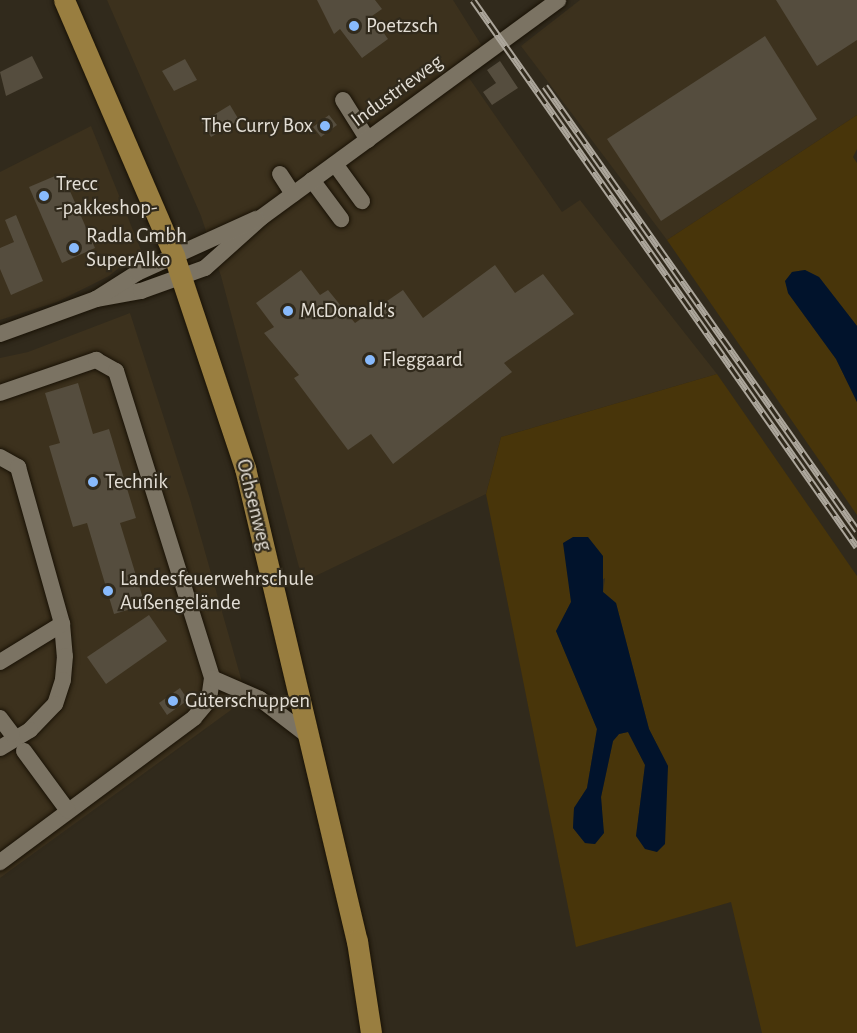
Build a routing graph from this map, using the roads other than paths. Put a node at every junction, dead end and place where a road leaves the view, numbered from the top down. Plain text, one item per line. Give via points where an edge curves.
1 (64, 0) edge
2 (558, 0) edge
3 (343, 100) dead end
4 (368, 140) junction
5 (335, 164) junction
6 (280, 174) dead end
7 (312, 180) junction
8 (294, 194) junction
9 (362, 201) dead end
10 (262, 217) junction
11 (341, 219) dead end
12 (174, 256) junction
13 (182, 278) junction
14 (96, 299) junction
15 (0, 334) edge
16 (0, 393) edge
17 (0, 457) edge
18 (62, 624) junction
19 (0, 662) edge
20 (212, 678) junction
21 (0, 718) edge
22 (12, 734) dead end
23 (311, 738) junction
24 (0, 748) edge
25 (24, 751) dead end
26 (68, 811) junction
27 (0, 862) edge
28 (371, 1033) edge

1 - 12 main road, Ochsenweg
2 - 4 street, Industrieweg
3 - 4 street
4 - 5 street, Industrieweg
5 - 7 street, Industrieweg
5 - 9 street
6 - 8 street
7 - 8 street, Industrieweg
7 - 11 street
8 - 10 street, Industrieweg
10 - 12 street, Industrieweg
10 - 13 street, Industrieweg via 205,268
12 - 13 main road, Ochsenweg
12 - 14 street, Industrieweg
13 - 14 street, Industrieweg
13 - 23 main road, Ochsenweg via 245,468
14 - 15 street
16 - 20 street via 96,360 116,371
17 - 18 street via 18,467
18 - 19 street
18 - 24 street via 64,668 55,704 30,730
20 - 23 street via 260,699
20 - 26 street via 209,700 194,718
21 - 22 street
23 - 28 main road, Ochsenweg via 357,941
25 - 26 street
26 - 27 street

